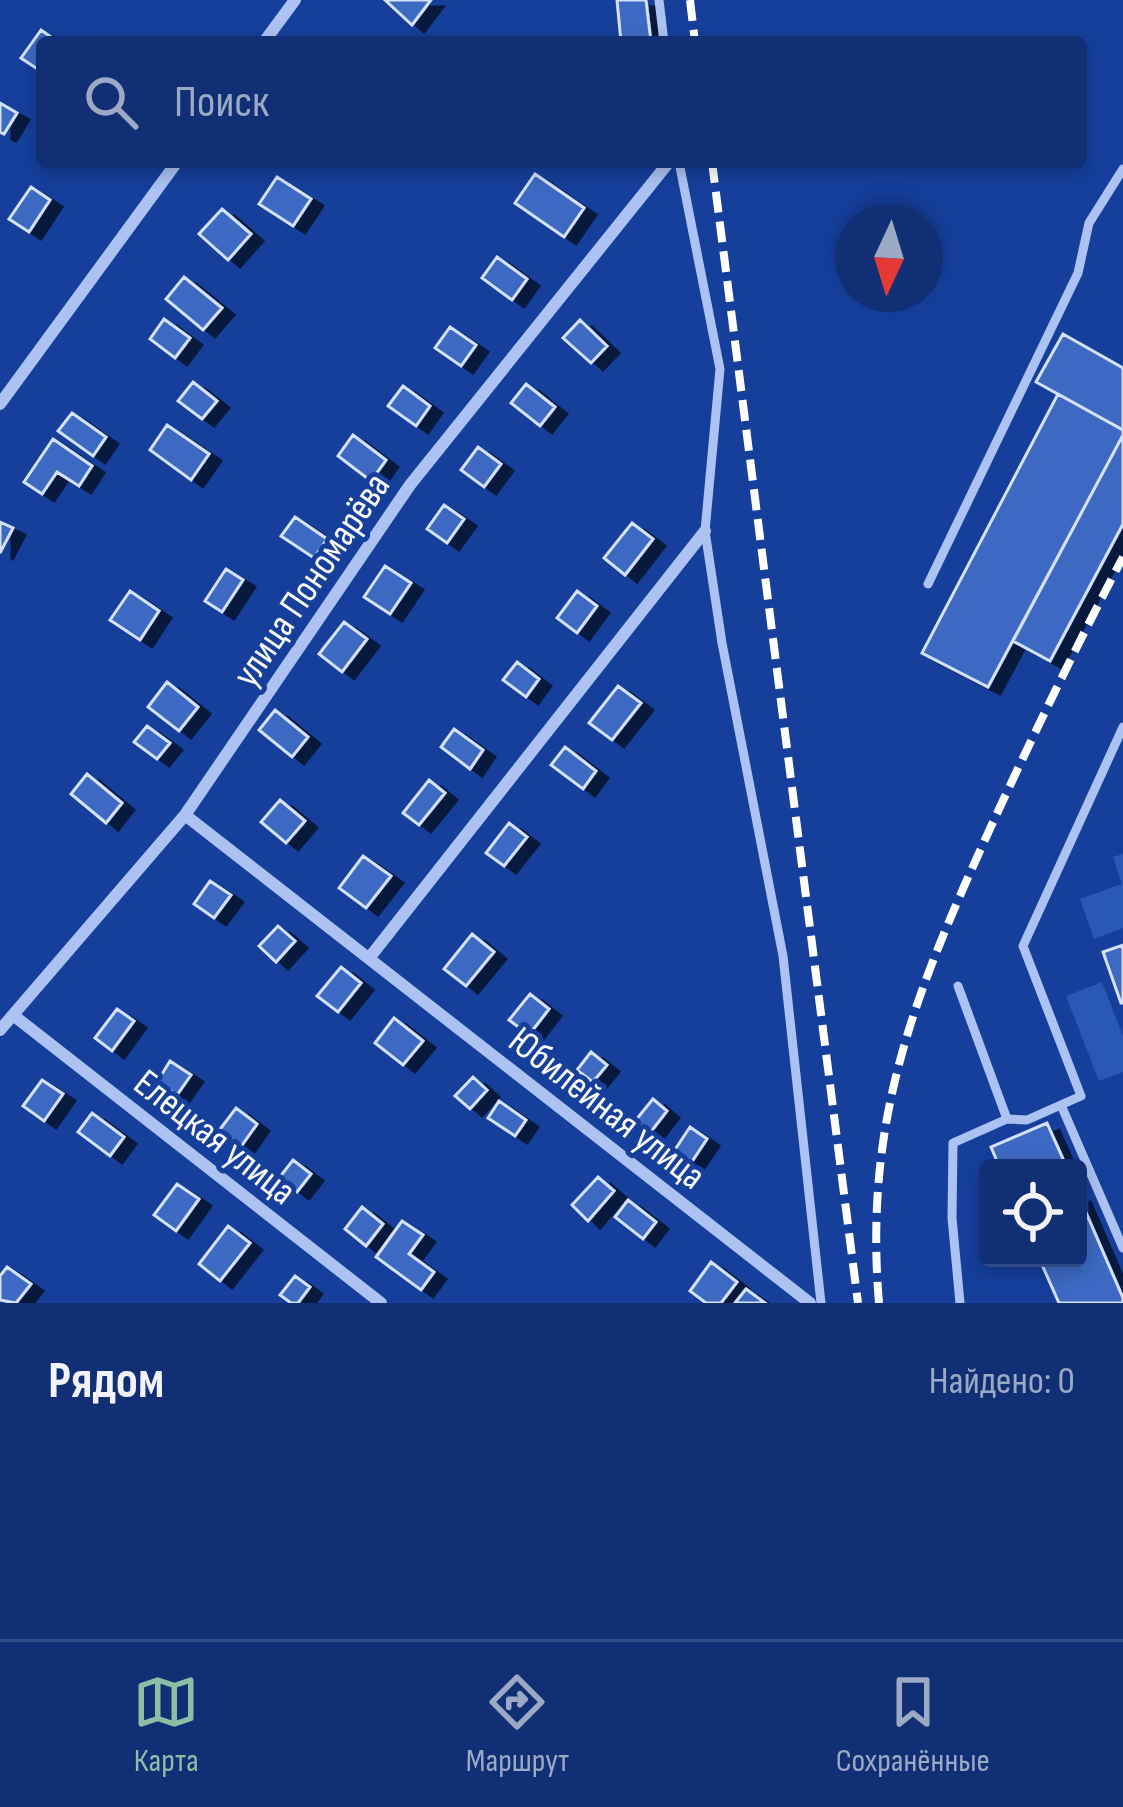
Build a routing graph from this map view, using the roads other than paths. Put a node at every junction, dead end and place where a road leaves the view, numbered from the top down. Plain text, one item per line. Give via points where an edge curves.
1 (295, 0) edge
2 (659, 0) edge
3 (268, 36) edge
4 (663, 36) edge
5 (172, 168) edge
6 (664, 168) edge
7 (681, 168) edge
8 (1123, 169) edge
9 (0, 404) edge
10 (705, 531) junction
11 (928, 584) dead end
12 (1123, 727) edge
13 (184, 815) junction
14 (370, 957) junction
15 (958, 986) dead end
16 (13, 1016) junction
17 (0, 1030) edge
18 (1061, 1105) junction
19 (1007, 1120) junction
20 (1123, 1248) edge
21 (381, 1303) edge
22 (810, 1303) edge
23 (821, 1303) edge
24 (960, 1303) edge

1 - 3 street
2 - 4 lane
5 - 9 street
6 - 13 street, улица Пономарёва via 410,484
7 - 10 lane via 720,369
8 - 11 lane via 1089,224 1078,273
10 - 14 street
10 - 23 lane via 783,956
12 - 18 lane via 1023,946 1081,1096
13 - 14 street, Юбилейная улица
13 - 16 street, улица Пономарёва
14 - 22 street, Юбилейная улица
15 - 19 lane
16 - 17 street, улица Пономарёва
16 - 21 street, Елецкая улица
18 - 19 lane
18 - 20 lane
19 - 24 lane via 952,1143

